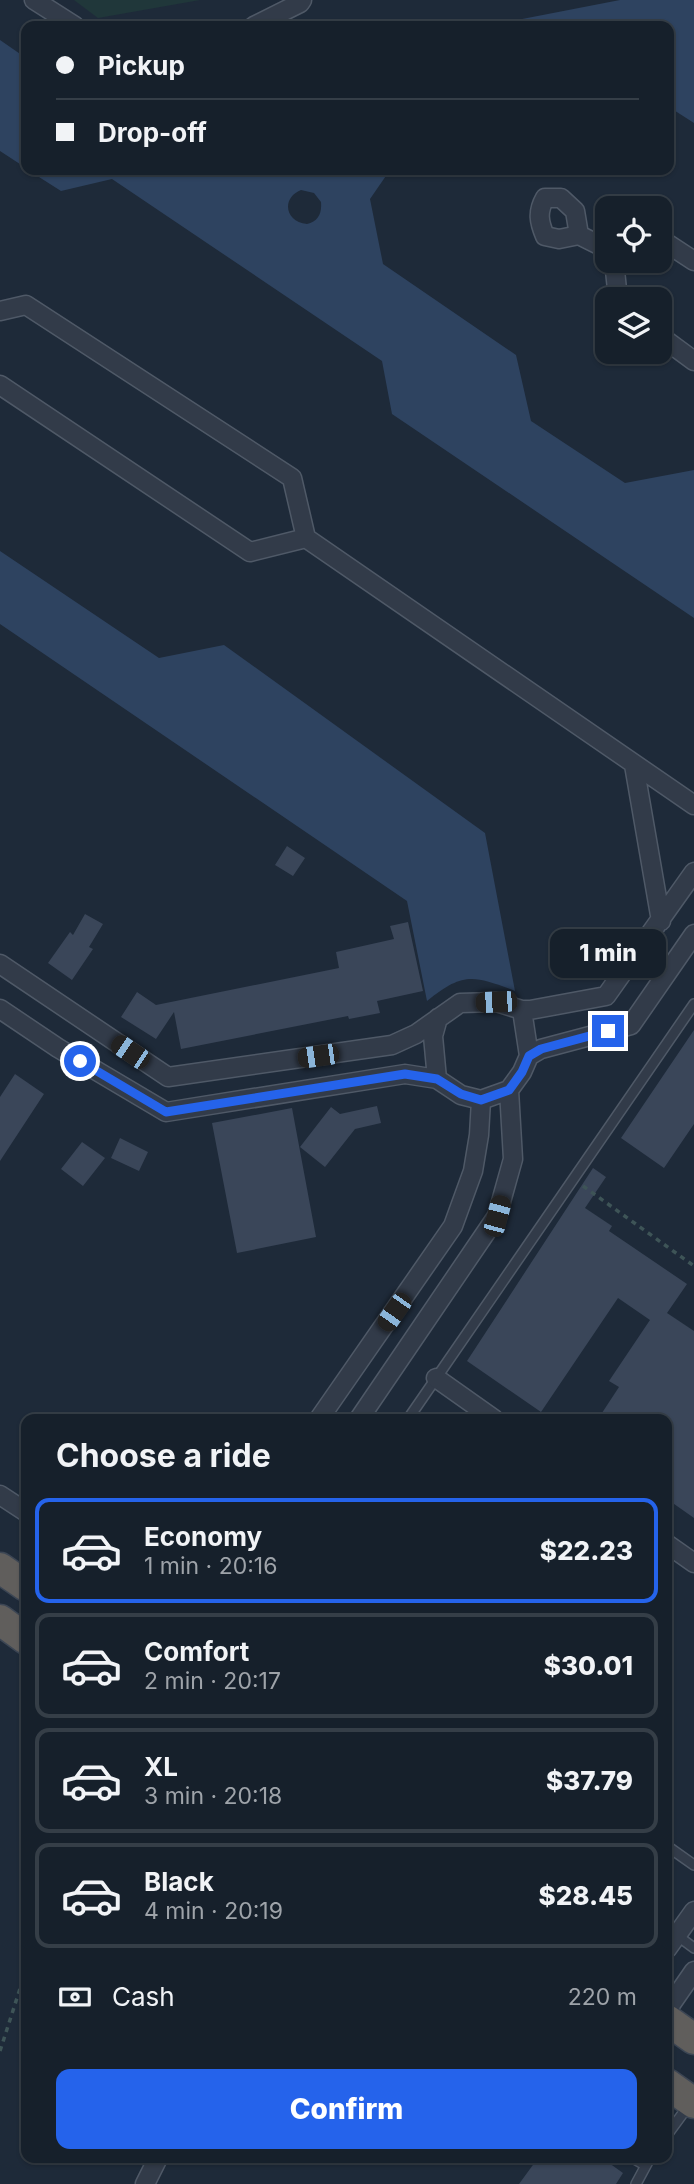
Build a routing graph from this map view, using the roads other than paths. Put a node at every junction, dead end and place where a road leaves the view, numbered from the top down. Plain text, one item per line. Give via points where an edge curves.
1 (34, 0) edge
2 (302, 0) edge
3 (67, 21) edge
4 (264, 21) edge
5 (579, 235) dead end
6 (595, 243) edge
7 (672, 247) edge
8 (694, 261) edge
9 (0, 311) edge
10 (672, 345) edge
11 (694, 361) edge
12 (0, 385) edge
13 (306, 538) junction
14 (634, 765) junction
15 (694, 805) edge
16 (694, 872) edge
17 (661, 921) junction
18 (694, 934) edge
19 (0, 964) edge
20 (694, 1004) edge
21 (0, 1009) edge
22 (522, 1010) junction
23 (438, 1018) junction
24 (529, 1056) junction
25 (437, 1079) junction
26 (509, 1090) junction
27 (481, 1100) junction
28 (436, 1378) junction
29 (322, 1414) edge
30 (362, 1414) edge
31 (411, 1414) edge
32 (487, 1414) edge
33 (0, 1495) edge
34 (21, 1509) edge
35 (672, 1548) edge
36 (694, 1563) edge
37 (0, 1568) edge
38 (21, 1583) edge
39 (0, 1620) edge
40 (21, 1635) edge
41 (672, 1850) edge
42 (694, 1865) edge
43 (694, 1910) edge
44 (672, 1936) edge
45 (672, 1939) edge
46 (694, 1948) edge
47 (694, 1971) edge
48 (672, 2003) edge
49 (672, 2024) edge
50 (694, 2039) edge
51 (672, 2087) edge
52 (693, 2102) edge
53 (672, 2129) edge
54 (156, 2163) edge
55 (646, 2163) edge
56 (145, 2184) edge
57 (636, 2184) edge

1 - 3 street
2 - 4 street
5 - 6 street
7 - 8 street
9 - 13 street via 26,305 292,478
10 - 11 street
12 - 13 street via 250,552
13 - 14 street
14 - 15 street
14 - 17 street
16 - 17 street
17 - 22 street via 606,996
18 - 24 street via 631,1025
19 - 23 street via 168,1077 392,1045
20 - 28 lane
21 - 25 street via 166,1112 405,1074
22 - 23 street via 496,1002 460,1003
22 - 24 street
23 - 25 street via 433,1036
24 - 26 street
25 - 27 street
26 - 27 street
26 - 30 street via 513,1159 497,1216
27 - 29 street via 473,1171 453,1226
28 - 31 lane
28 - 32 street
33 - 34 street
35 - 36 street
37 - 38 highway
39 - 40 highway
41 - 42 lane
43 - 44 street
45 - 46 lane
47 - 48 street
49 - 50 highway
51 - 52 highway
52 - 53 lane
54 - 56 street
55 - 57 lane

